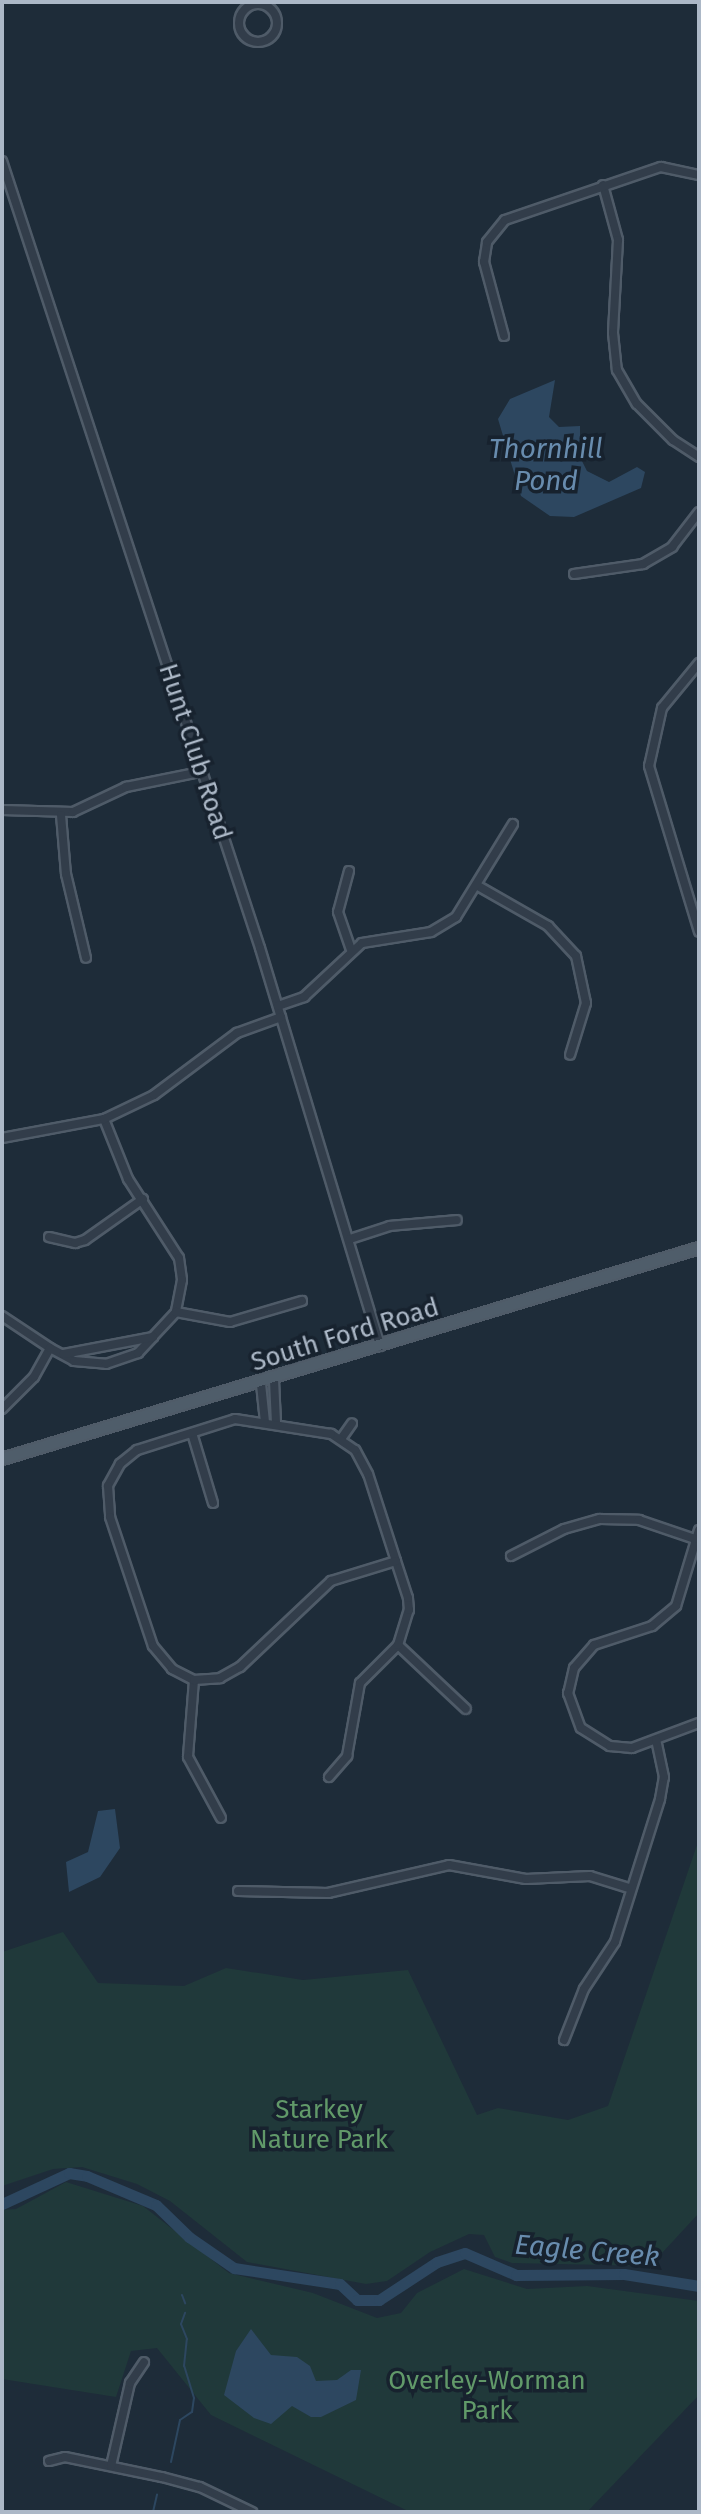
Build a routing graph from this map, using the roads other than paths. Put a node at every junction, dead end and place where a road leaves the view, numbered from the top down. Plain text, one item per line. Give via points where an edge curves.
1 (262, 3) edge
2 (2, 161) edge
3 (699, 175) edge
4 (603, 185) junction
5 (504, 336) dead end
6 (699, 457) edge
7 (699, 512) edge
8 (574, 574) dead end
9 (699, 663) edge
10 (200, 772) junction
11 (2, 810) edge
12 (61, 815) junction
13 (513, 824) dead end
14 (349, 871) dead end
15 (478, 886) junction
16 (699, 898) edge
17 (689, 901) junction
18 (699, 932) edge
19 (351, 949) junction
20 (86, 958) dead end
21 (278, 1006) junction
22 (281, 1017) junction
23 (570, 1055) dead end
24 (104, 1119) junction
25 (2, 1138) edge
26 (143, 1199) junction
27 (457, 1220) dead end
28 (49, 1237) dead end
29 (350, 1239) junction
30 (699, 1248) edge
31 (302, 1301) dead end
32 (176, 1312) junction
33 (2, 1316) edge
34 (153, 1337) junction
35 (380, 1346) junction
36 (50, 1348) junction
37 (64, 1354) junction
38 (274, 1380) junction
39 (261, 1384) junction
40 (2, 1409) edge
41 (2, 1415) edge
42 (265, 1421) junction
43 (276, 1423) junction
44 (352, 1423) dead end
45 (192, 1433) junction
46 (341, 1439) junction
47 (3, 1455) edge
48 (213, 1503) dead end
49 (697, 1534) edge
50 (511, 1556) dead end
51 (396, 1561) junction
52 (398, 1645) junction
53 (194, 1680) junction
54 (466, 1709) dead end
55 (699, 1723) edge
56 (656, 1740) junction
57 (329, 1777) dead end
58 (221, 1818) dead end
59 (629, 1888) junction
60 (238, 1891) dead end
61 (564, 2040) dead end
62 (144, 2362) dead end
63 (49, 2461) dead end
64 (111, 2466) junction
65 (235, 2508) edge
66 (252, 2512) edge

1 - 1 street via 249,6 239,19 241,32 254,42 268,40 276,29 274,12
2 - 10 street, Hunt Club Road
3 - 4 street via 661,167
4 - 5 street via 513,215 492,234 485,274
4 - 6 street via 618,240 613,333 617,370 637,404
7 - 8 street via 672,547 643,564
9 - 17 street via 669,695 649,750 654,794
10 - 12 street via 126,787 89,808
10 - 21 street, Hunt Club Road
11 - 12 street
12 - 20 street via 66,874
13 - 15 street
14 - 19 street via 338,912
15 - 19 street via 463,910 438,929
15 - 23 street via 548,926 576,956 586,1003
16 - 17 street
17 - 18 street
19 - 21 street via 304,997
21 - 22 street, Hunt Club Road
22 - 24 street via 237,1033 154,1095
22 - 29 street, Hunt Club Road
24 - 25 street
24 - 26 street via 121,1165
26 - 28 street via 85,1240
26 - 32 street via 179,1258 182,1280
27 - 29 street via 390,1226
29 - 35 street, Hunt Club Road
30 - 35 main road, South Ford Road
31 - 32 street via 230,1322
32 - 34 street
33 - 36 street
34 - 37 street
34 - 37 street via 138,1353 106,1364 85,1364
35 - 38 main road, South Ford Road
36 - 37 street
36 - 40 street via 34,1377
38 - 39 main road, South Ford Road
38 - 43 street
39 - 42 street
39 - 47 main road, South Ford Road
40 - 41 street
42 - 43 street
42 - 45 street via 235,1419
43 - 46 street
44 - 46 street
45 - 48 street
45 - 53 street via 128,1456 107,1493 110,1517 153,1646 172,1669
46 - 51 street via 365,1465
49 - 50 street via 639,1520 600,1519 564,1529
49 - 56 street via 686,1589 670,1614 652,1626 594,1645 569,1681 570,1708 590,1737 622,1748
51 - 52 street via 409,1610
51 - 53 street via 331,1581 240,1667 220,1678
52 - 54 street
52 - 57 street via 360,1683 347,1756
53 - 58 street via 188,1757
55 - 56 street
56 - 59 street via 663,1788
59 - 60 street via 590,1876 526,1879 449,1865 328,1893
59 - 61 street via 615,1942 584,1989
62 - 64 street via 130,2383
63 - 64 street via 65,2457
64 - 65 street via 197,2486
65 - 66 street

